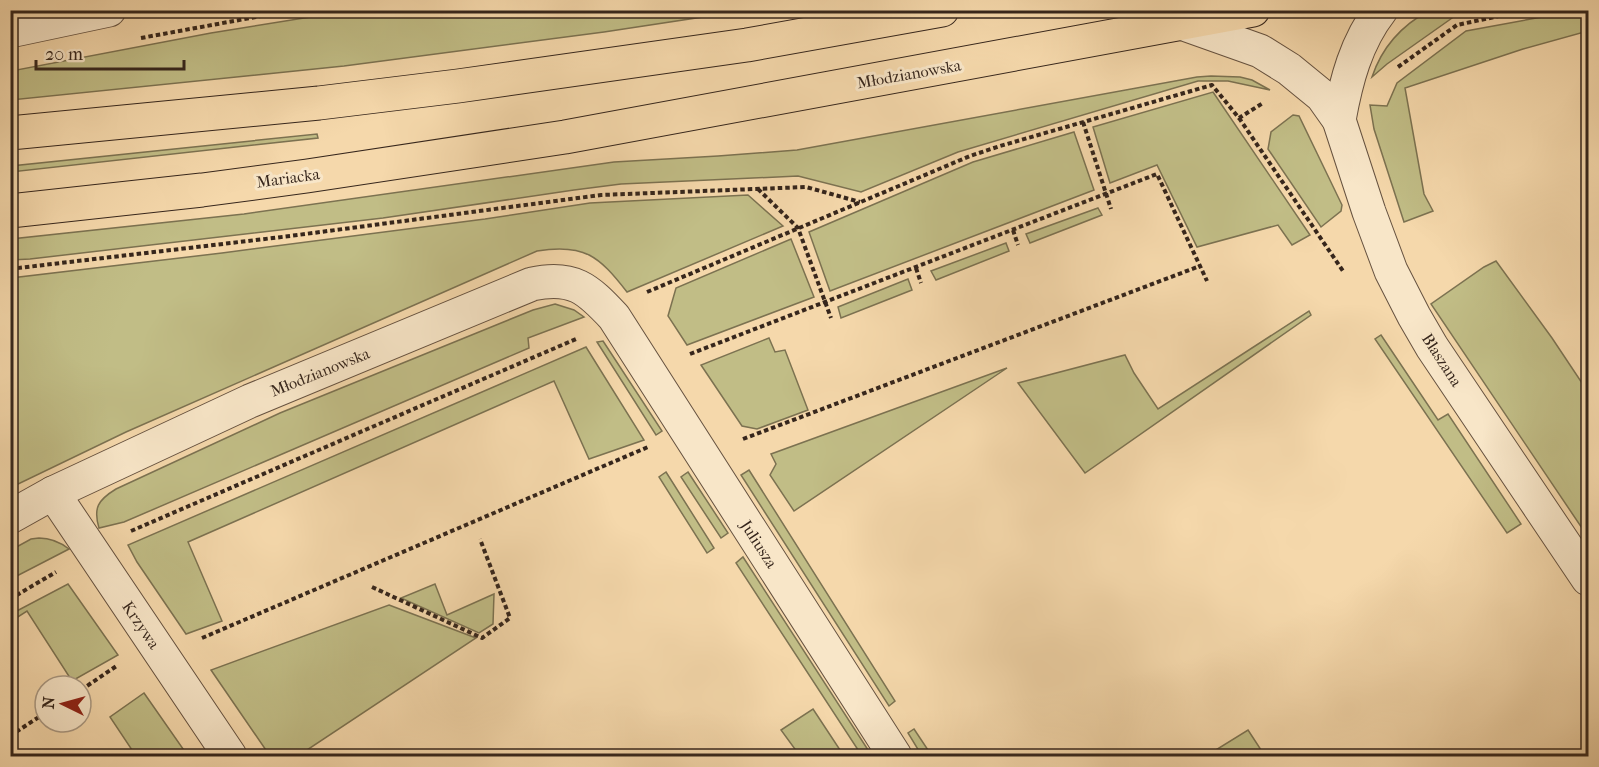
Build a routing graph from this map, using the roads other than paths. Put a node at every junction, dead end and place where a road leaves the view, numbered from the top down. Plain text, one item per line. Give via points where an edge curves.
1 (110, 10) edge
2 (942, 10) edge
3 (1253, 10) edge
4 (1381, 10) edge
5 (1184, 24) junction
6 (10, 31) edge
7 (1335, 104) junction
8 (10, 133) edge
9 (565, 136) joint
10 (10, 211) edge
11 (614, 320) joint
12 (53, 493) junction
13 (10, 517) edge
14 (1588, 579) edge
15 (230, 756) edge
16 (895, 756) edge

1 - 6 street
2 - 8 main road via 747,45 559,72 319,103
3 - 5 main road, Młodzianowska
4 - 7 street via 1364,36
5 - 7 street via 1260,51
5 - 9 main road, Młodzianowska
7 - 14 street, Blaszana via 1381,246 1414,316
9 - 10 main road, Mariacka via 307,176
11 - 12 street, Młodzianowska via 601,302 573,283 532,284 250,401
11 - 16 street, Juliusza
12 - 13 street, Młodzianowska
12 - 15 street, Krzywa

